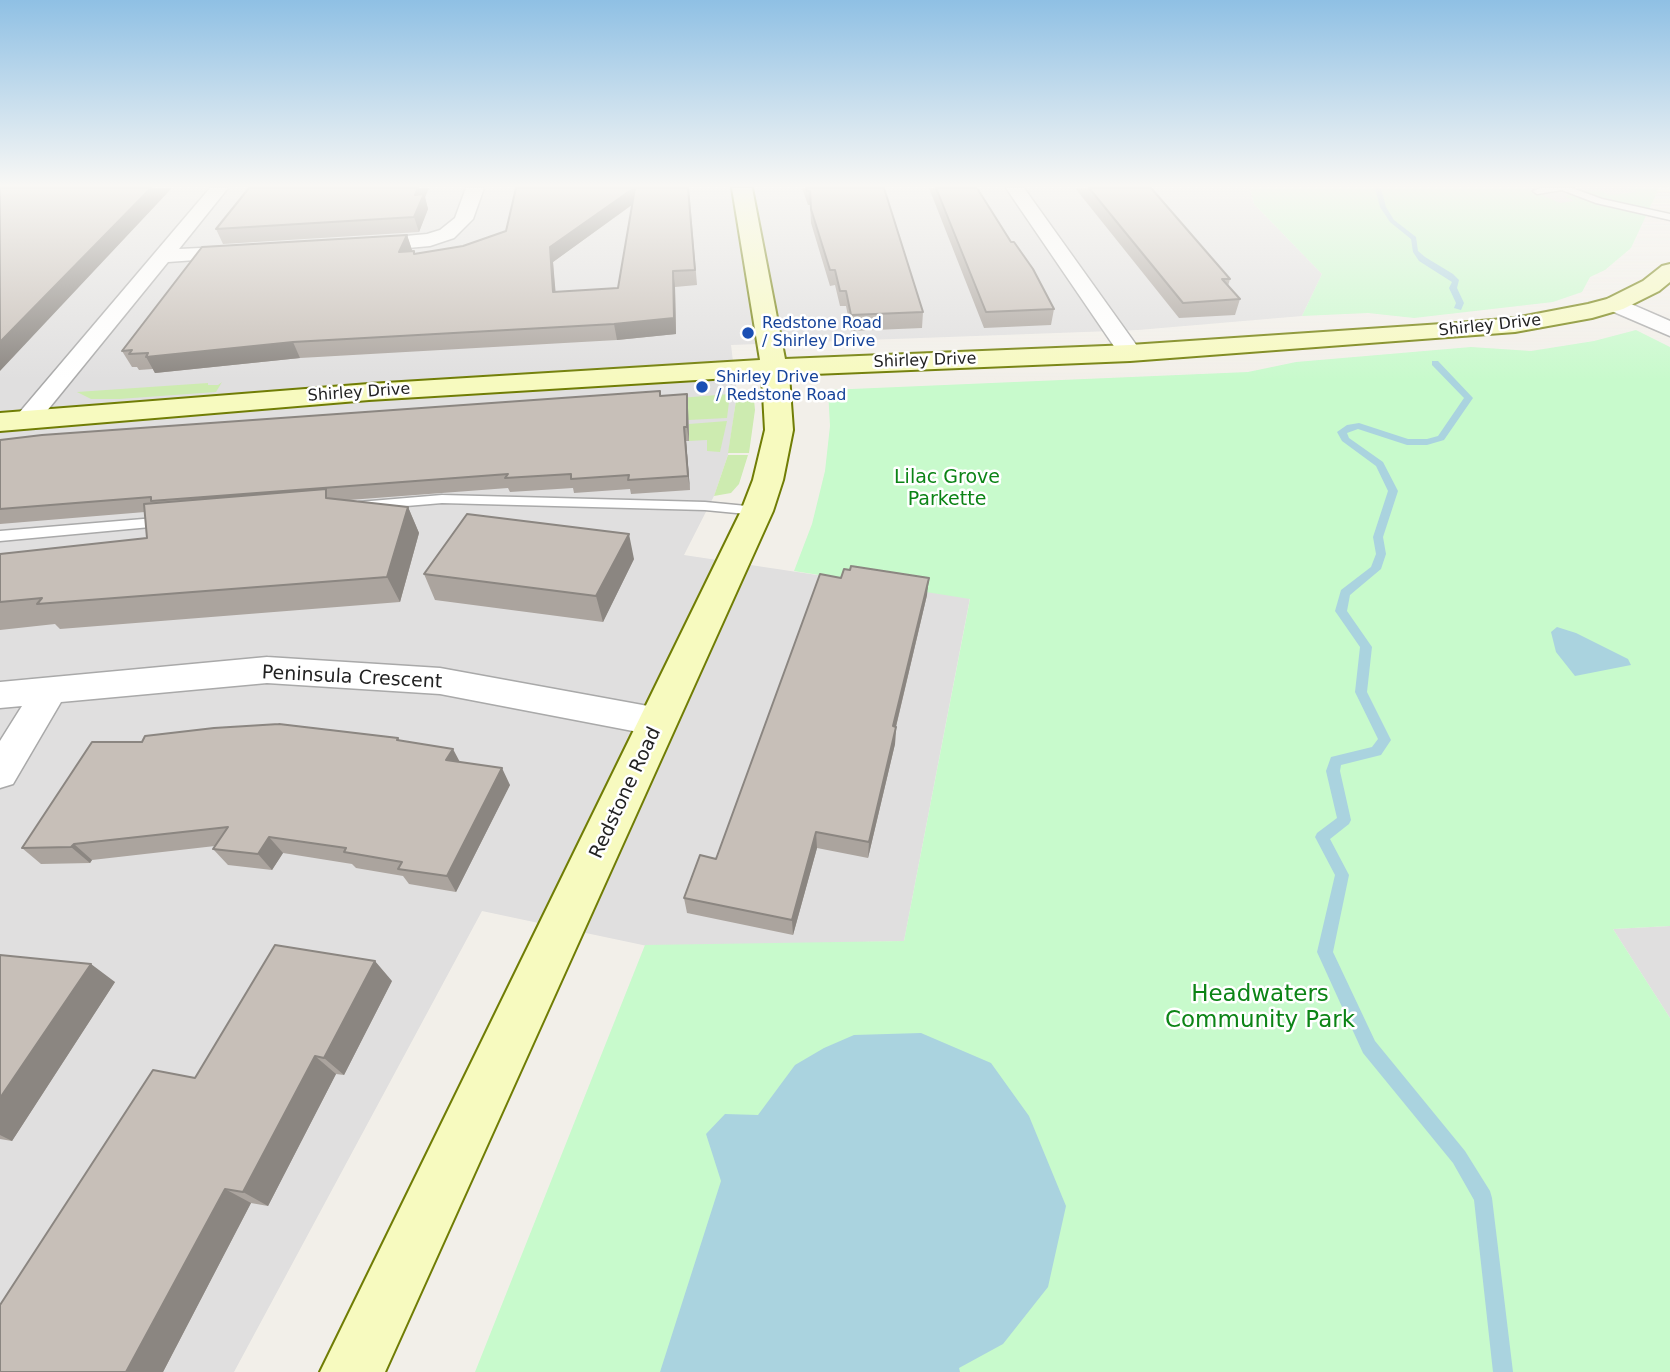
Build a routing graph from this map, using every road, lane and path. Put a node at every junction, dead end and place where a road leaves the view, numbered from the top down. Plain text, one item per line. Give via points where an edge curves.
1 (167, 252) edge
2 (247, 252) edge
3 (754, 252) edge
4 (1060, 252) edge
5 (164, 256) junction
6 (1670, 271) edge
7 (1615, 304) junction
8 (1670, 329) edge
9 (1130, 353) junction
10 (776, 367) junction
11 (29, 418) junction
12 (0, 422) edge
13 (345, 507) edge
14 (757, 511) junction
15 (180, 521) edge
16 (0, 536) edge
17 (50, 691) junction
18 (0, 695) edge
19 (659, 722) junction
20 (0, 773) edge
21 (352, 1372) edge

1 - 5 street
2 - 5 street
3 - 10 street, Redstone Road
4 - 9 street
5 - 11 street
6 - 7 street, Shirley Drive
7 - 8 street
7 - 9 street, Shirley Drive via 1565,318 1503,327
9 - 10 street, Shirley Drive
10 - 11 street, Shirley Drive
10 - 14 street, Redstone Road via 779,430
11 - 12 street, Shirley Drive
13 - 14 lane via 442,499
14 - 19 street, Redstone Road
15 - 16 lane
17 - 18 street, Peninsula Crescent
17 - 19 street, Peninsula Crescent via 267,670 440,681
17 - 20 street
19 - 21 street, Redstone Road

